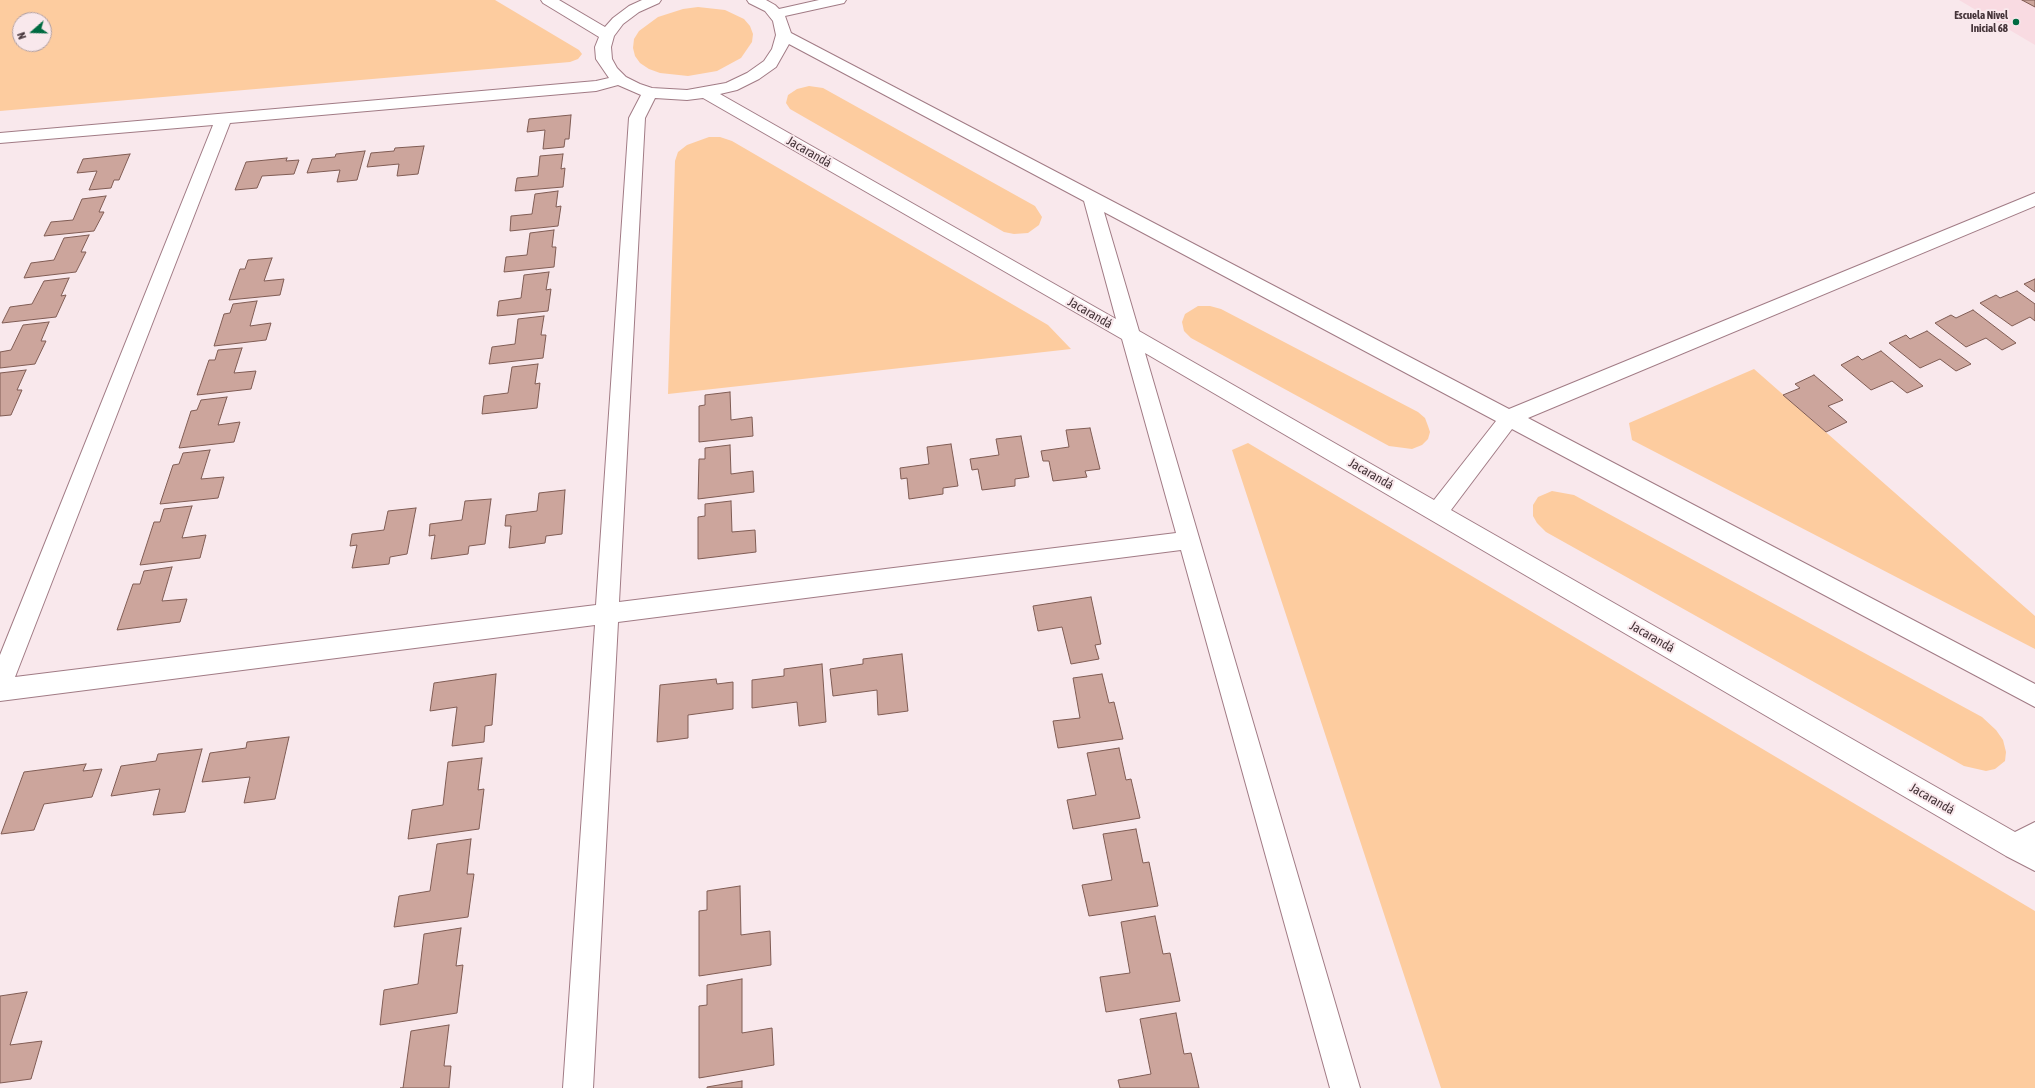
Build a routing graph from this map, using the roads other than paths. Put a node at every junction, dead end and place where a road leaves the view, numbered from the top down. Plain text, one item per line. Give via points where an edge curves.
1 (548, 0) edge
2 (654, 0) edge
3 (839, 0) edge
4 (759, 1) edge
5 (776, 14) junction
6 (607, 35) junction
7 (784, 35) junction
8 (620, 80) junction
9 (650, 93) junction
10 (706, 93) junction
11 (223, 119) junction
12 (0, 138) edge
13 (1091, 196) junction
14 (2035, 199) edge
15 (1130, 335) junction
16 (1510, 418) junction
17 (1437, 512) junction
18 (1189, 540) junction
19 (607, 613) junction
20 (0, 685) edge
21 (0, 690) edge
22 (2035, 696) edge
23 (2028, 847) edge
24 (578, 1088) edge
25 (1345, 1088) edge

1 - 6 street
2 - 6 street via 634,9 618,21
3 - 5 street
4 - 5 street
5 - 7 street
6 - 8 street via 603,47 604,59
7 - 10 street via 780,49 770,64 731,86
7 - 13 street
8 - 9 street
8 - 11 street via 596,86
9 - 10 street
9 - 19 street via 637,118
10 - 15 street, Jacarandá
11 - 12 street
11 - 20 street
13 - 15 street
13 - 16 street
14 - 16 street
15 - 17 street, Jacarandá
15 - 18 street
16 - 17 street
16 - 22 street
17 - 23 street, Jacarandá
18 - 19 street
18 - 25 street
19 - 21 street
19 - 24 street

